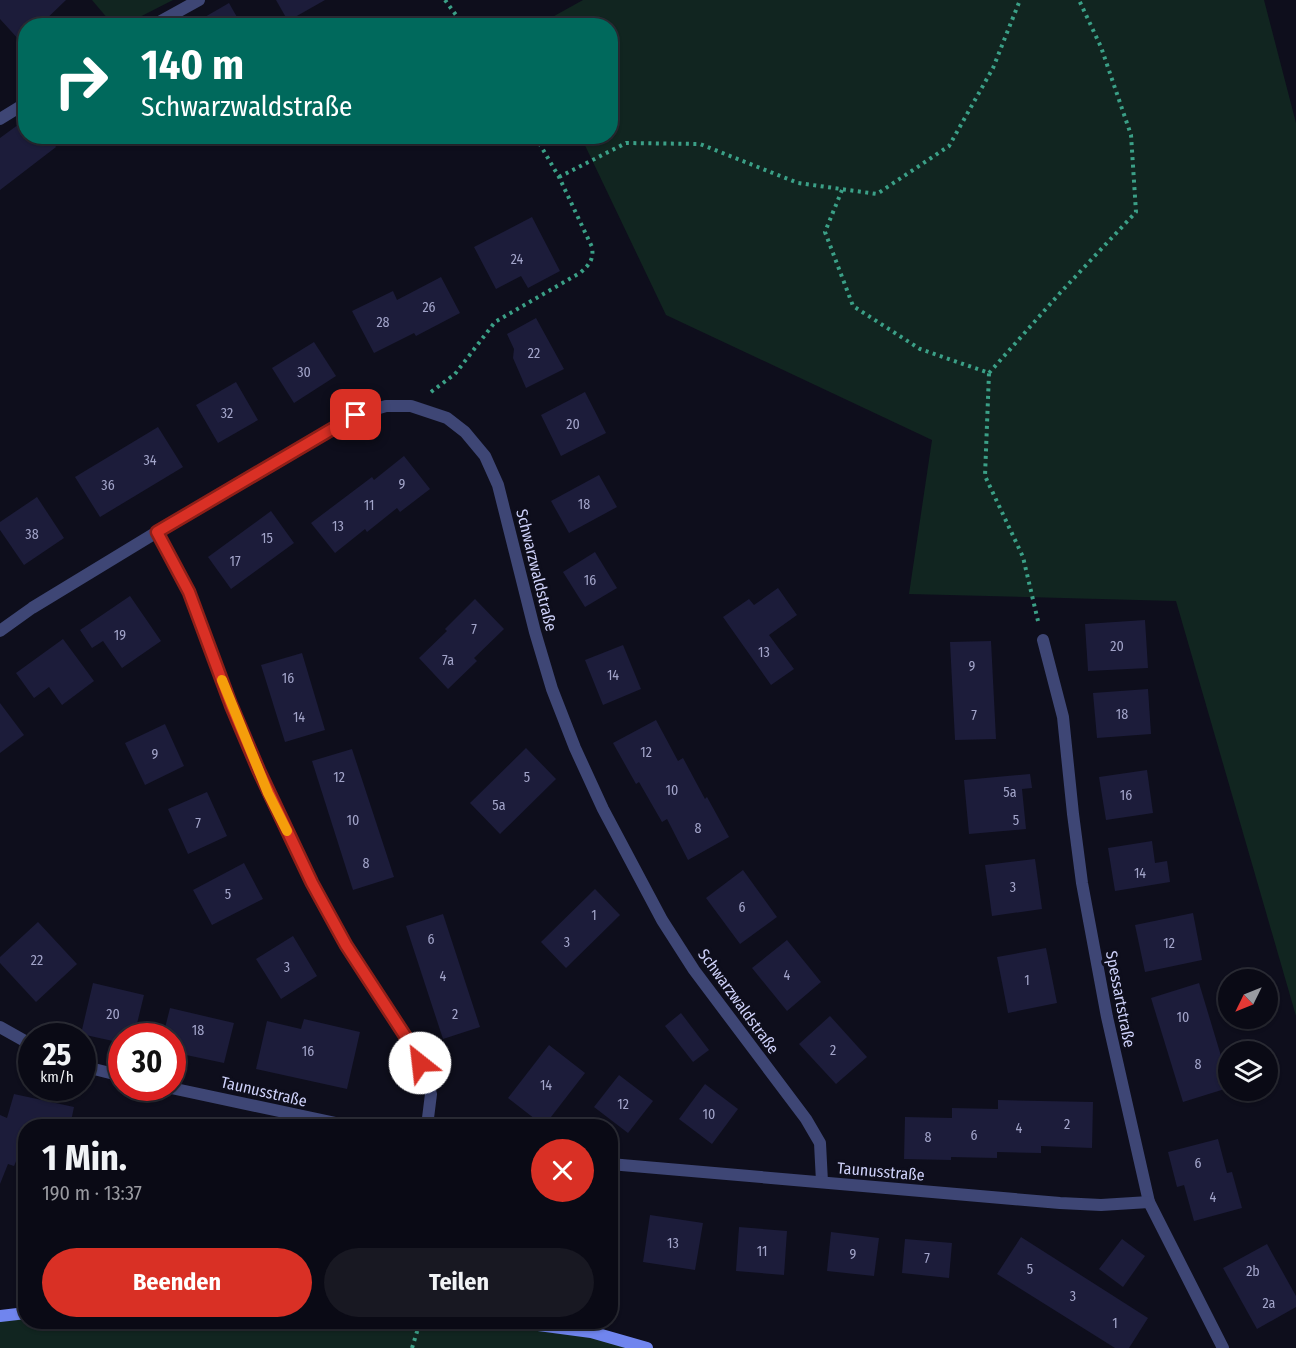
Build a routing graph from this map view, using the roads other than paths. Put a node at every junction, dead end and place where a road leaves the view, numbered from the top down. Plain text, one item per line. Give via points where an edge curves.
1 (199, 0) edge
2 (166, 18) edge
3 (18, 108) edge
4 (0, 119) edge
5 (157, 532) junction
6 (0, 631) edge
7 (1043, 639) road end
8 (0, 1027) edge
9 (18, 1037) edge
10 (186, 1091) edge
11 (317, 1119) edge
12 (428, 1119) edge
13 (618, 1165) edge
14 (822, 1182) junction
15 (1149, 1202) junction
16 (18, 1314) edge
17 (0, 1316) edge
18 (568, 1329) edge
19 (647, 1348) edge
20 (1222, 1348) edge

1 - 2 street
3 - 4 street
5 - 6 street, Schwarzwaldstraße
5 - 12 street via 189,592 231,705 312,883 346,945 415,1051 431,1094
5 - 14 street, Schwarzwaldstraße via 356,415 386,406 411,406 447,418 465,432 485,456 498,485 552,689 589,778 662,920 820,1143
7 - 15 street, Spessartstraße via 1063,717 1082,883 1107,1017
8 - 9 street
10 - 11 street, Taunusstraße
13 - 14 street, Taunusstraße
14 - 15 street, Taunusstraße via 1101,1206
15 - 20 street, Spessartstraße
16 - 17 main road
18 - 19 main road

